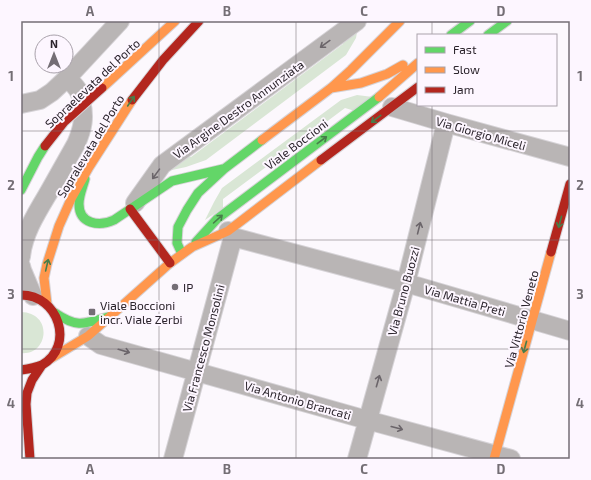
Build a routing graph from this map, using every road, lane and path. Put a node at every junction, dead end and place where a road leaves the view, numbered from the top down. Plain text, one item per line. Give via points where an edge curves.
1 (120, 21) edge
2 (175, 21) edge
3 (198, 21) edge
4 (357, 21) edge
5 (400, 21) edge
6 (470, 21) edge
7 (507, 21) edge
8 (452, 34) edge
9 (489, 34) edge
10 (417, 56) edge
11 (417, 64) edge
12 (67, 78) junction
13 (331, 88) junction
14 (417, 88) edge
15 (21, 104) edge
16 (392, 107) junction
17 (446, 123) junction
18 (570, 157) edge
19 (89, 167) junction
20 (224, 169) junction
21 (570, 184) edge
22 (21, 190) edge
23 (130, 209) junction
24 (230, 234) junction
25 (192, 247) junction
26 (182, 254) junction
27 (21, 257) edge
28 (170, 263) junction
29 (21, 266) edge
30 (406, 283) junction
31 (34, 298) edge
32 (55, 313) junction
33 (111, 316) junction
34 (533, 320) junction
35 (570, 331) edge
36 (88, 336) junction
37 (50, 359) junction
38 (42, 365) junction
39 (21, 370) edge
40 (197, 372) junction
41 (367, 420) junction
42 (500, 458) edge
43 (30, 459) edge
44 (173, 459) edge
45 (357, 459) edge

1 - 12 street
2 - 22 street, Sopraelevata del Porto, bridge via 65,121 45,146
19 -> 3 street, Sopralevata del Porto via 134,96
4 -> 23 street, Via Argine Destro Annunziata via 162,165
5 - 13 street, Via Argine Destro Annunziata
6 - 8 street
7 - 9 street
10 - 13 street via 388,74 361,83
25 -> 11 street, Viale Boccioni via 217,219 374,100
12 - 15 street via 40,100
12 - 27 street via 80,93 83,109 81,132 28,231
13 - 20 street, Via Argine Destro Annunziata
14 - 16 street, Viale Boccioni
16 - 17 street, Via Giorgio Miceli
16 -> 24 street, Viale Boccioni
17 - 18 street, Via Giorgio Miceli
30 -> 17 street, Via Bruno Buozzi
19 - 23 street, Via Argine Destro Annunziata via 79,204 83,216 93,224 105,225
31 -> 19 street, Sopralevata del Porto via 45,290 47,264 59,226
20 - 23 street, Via Argine Destro Annunziata via 172,181
20 - 26 street, Via Argine Destro Annunziata via 198,193 178,227 176,243
21 -> 34 street, Via Vittorio Veneto
23 - 28 street
24 - 25 street, Viale Boccioni
24 - 30 street, Via Mattia Preti
24 - 40 street, Via Francesco Monsolini
25 - 26 street, Viale Boccioni
26 - 28 street, Viale Boccioni
28 - 33 street, Viale Boccioni
29 - 31 street
30 - 34 street, Via Mattia Preti
41 -> 30 street, Via Bruno Buozzi
31 - 32 street
32 - 33 street, Viale Boccioni via 70,323 77,324
32 - 37 street via 60,334 56,351
33 - 36 street, Viale Boccioni
34 - 35 street, Via Mattia Preti
34 -> 42 street, Via Vittorio Veneto
36 - 37 street, Viale Boccioni
36 -> 40 street, Via Antonio Brancati via 101,345
37 - 38 street, Viale Boccioni
38 - 39 street
38 - 43 street via 32,380 26,398
40 - 41 street, Via Antonio Brancati
40 - 44 street, Via Francesco Monsolini
41 -> 42 street, Via Antonio Brancati
41 - 45 street, Via Bruno Buozzi

